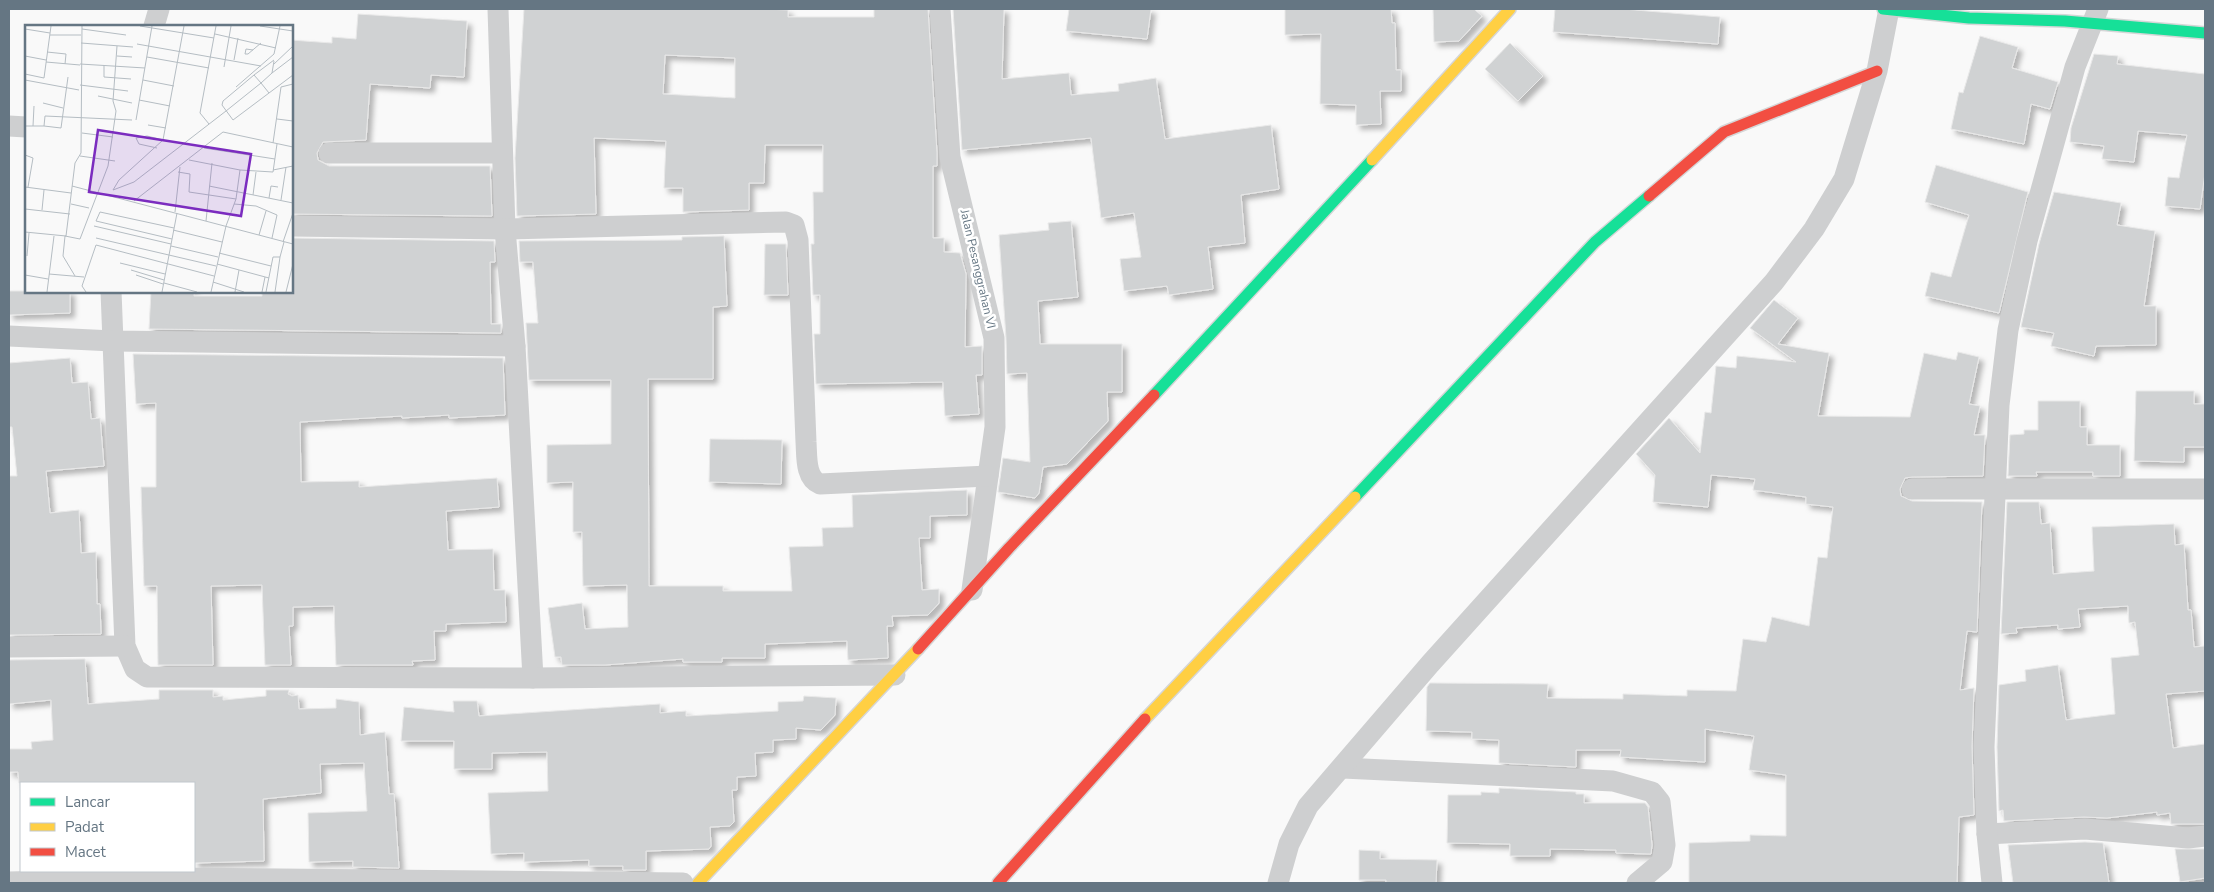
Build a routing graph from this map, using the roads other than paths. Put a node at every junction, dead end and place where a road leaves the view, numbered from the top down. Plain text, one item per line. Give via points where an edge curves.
1 (159, 9) edge
2 (498, 9) edge
3 (940, 9) edge
4 (1510, 9) edge
5 (1886, 9) edge
6 (2096, 17) edge
7 (154, 25) edge
8 (2205, 34) edge
9 (1877, 71) junction
10 (9, 126) edge
11 (25, 127) edge
12 (329, 153) dead end
13 (502, 153) junction
14 (292, 226) edge
15 (506, 229) junction
16 (111, 292) edge
17 (9, 336) edge
18 (113, 342) junction
19 (515, 346) junction
20 (988, 476) junction
21 (1912, 489) dead end
22 (2205, 489) edge
23 (1996, 490) junction
24 (972, 590) junction
25 (125, 646) junction
26 (9, 647) edge
27 (895, 675) junction
28 (532, 678) junction
29 (1343, 768) junction
30 (1987, 834) junction
31 (2205, 836) edge
32 (9, 882) edge
33 (683, 883) edge
34 (698, 883) edge
35 (998, 883) edge
36 (1278, 883) edge
37 (1637, 883) edge
38 (1992, 883) edge

1 - 7 street
2 - 13 street
3 - 20 street, Jalan Pesanggrahan VI via 950,157 994,338 995,427
4 - 24 street
5 - 6 street via 1999,20 2065,21
5 - 9 street
6 - 8 street
6 - 23 street via 2070,85 2027,241 2008,330 1999,405
9 - 29 street via 1844,178 1814,229 1774,282 1430,664
9 - 35 street via 1724,132 1595,242 1109,757
10 - 11 street
12 - 13 street
13 - 15 street
14 - 15 street
15 - 19 street
15 - 20 street via 786,222 794,225 798,240 806,442 809,474 815,482
16 - 18 street
17 - 18 street
18 - 19 street
18 - 25 street
19 - 28 street
20 - 24 street, Jalan Pesanggrahan VI
21 - 23 street
22 - 23 street
23 - 30 street via 1984,747
24 - 27 street
25 - 26 street
25 - 28 street via 135,669 154,678
27 - 28 street
27 - 34 street
29 - 36 street via 1308,806 1289,844
29 - 37 street via 1613,781 1652,792 1660,802 1665,845 1662,862
30 - 31 street via 2085,829 2188,838
30 - 38 street
32 - 33 street via 173,878

